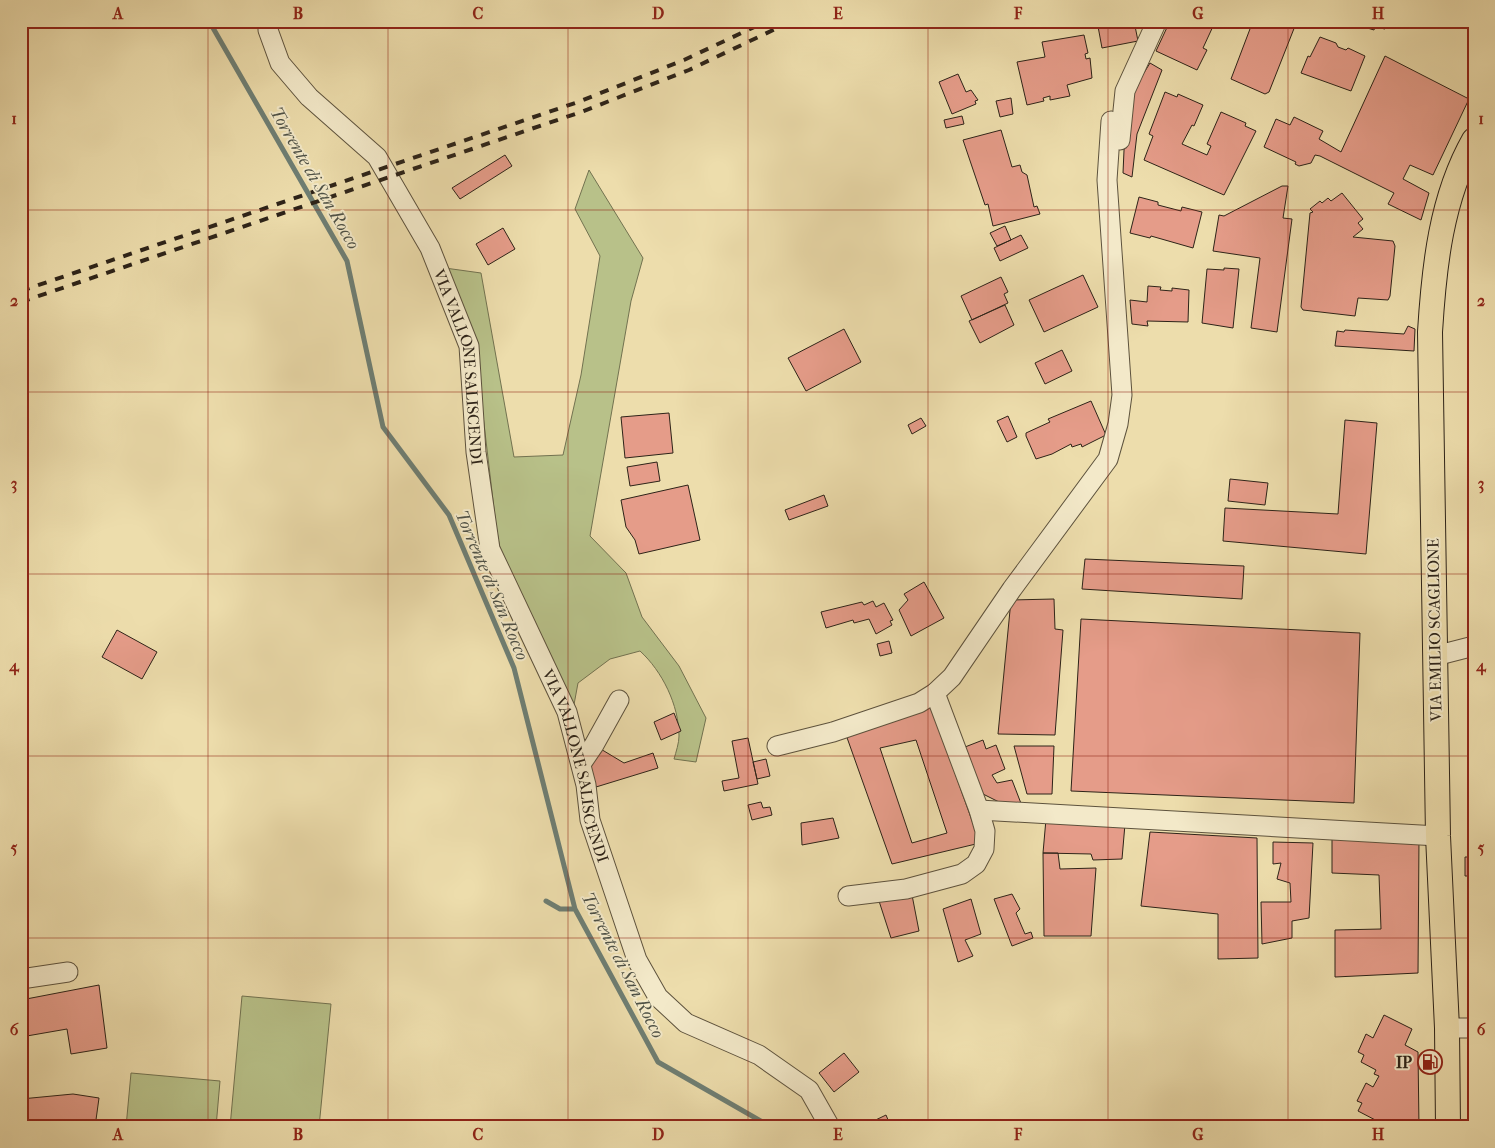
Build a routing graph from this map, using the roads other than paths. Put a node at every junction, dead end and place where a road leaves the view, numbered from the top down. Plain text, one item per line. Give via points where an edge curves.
1 (268, 21) edge
2 (1157, 21) edge
3 (1111, 122) dead end
4 (1474, 140) edge
5 (1128, 323) dead end
6 (1474, 646) edge
7 (1435, 656) junction
8 (935, 693) junction
9 (618, 700) dead end
10 (777, 746) dead end
11 (581, 764) junction
12 (979, 810) junction
13 (1438, 836) junction
14 (848, 896) dead end
15 (68, 972) dead end
16 (21, 979) edge
17 (1447, 1028) junction
18 (1474, 1028) edge
19 (830, 1127) edge
20 (1448, 1127) edge

1 - 11 street, VIA VALLONE SALISCENDI via 280,63 309,97 377,157 430,248 469,346 476,452 490,549 567,712
2 - 5 street via 1125,91 1120,125
3 - 8 street via 1107,180 1122,395 1108,459 952,677
4 - 7 main road, VIA EMILIO SCAGLIONE via 1445,214 1434,268 1430,332
6 - 7 street
7 - 13 main road, VIA EMILIO SCAGLIONE
8 - 10 street via 919,703
8 - 12 street
9 - 11 street
11 - 19 street, VIA VALLONE SALISCENDI via 590,820 637,960 658,998 686,1024 760,1055 809,1090
12 - 13 street
12 - 14 street via 985,830 984,849 976,864 962,874 906,889
13 - 17 main road, VIA EMILIO SCAGLIONE
15 - 16 street
17 - 18 street
17 - 20 main road, VIA EMILIO SCAGLIONE

